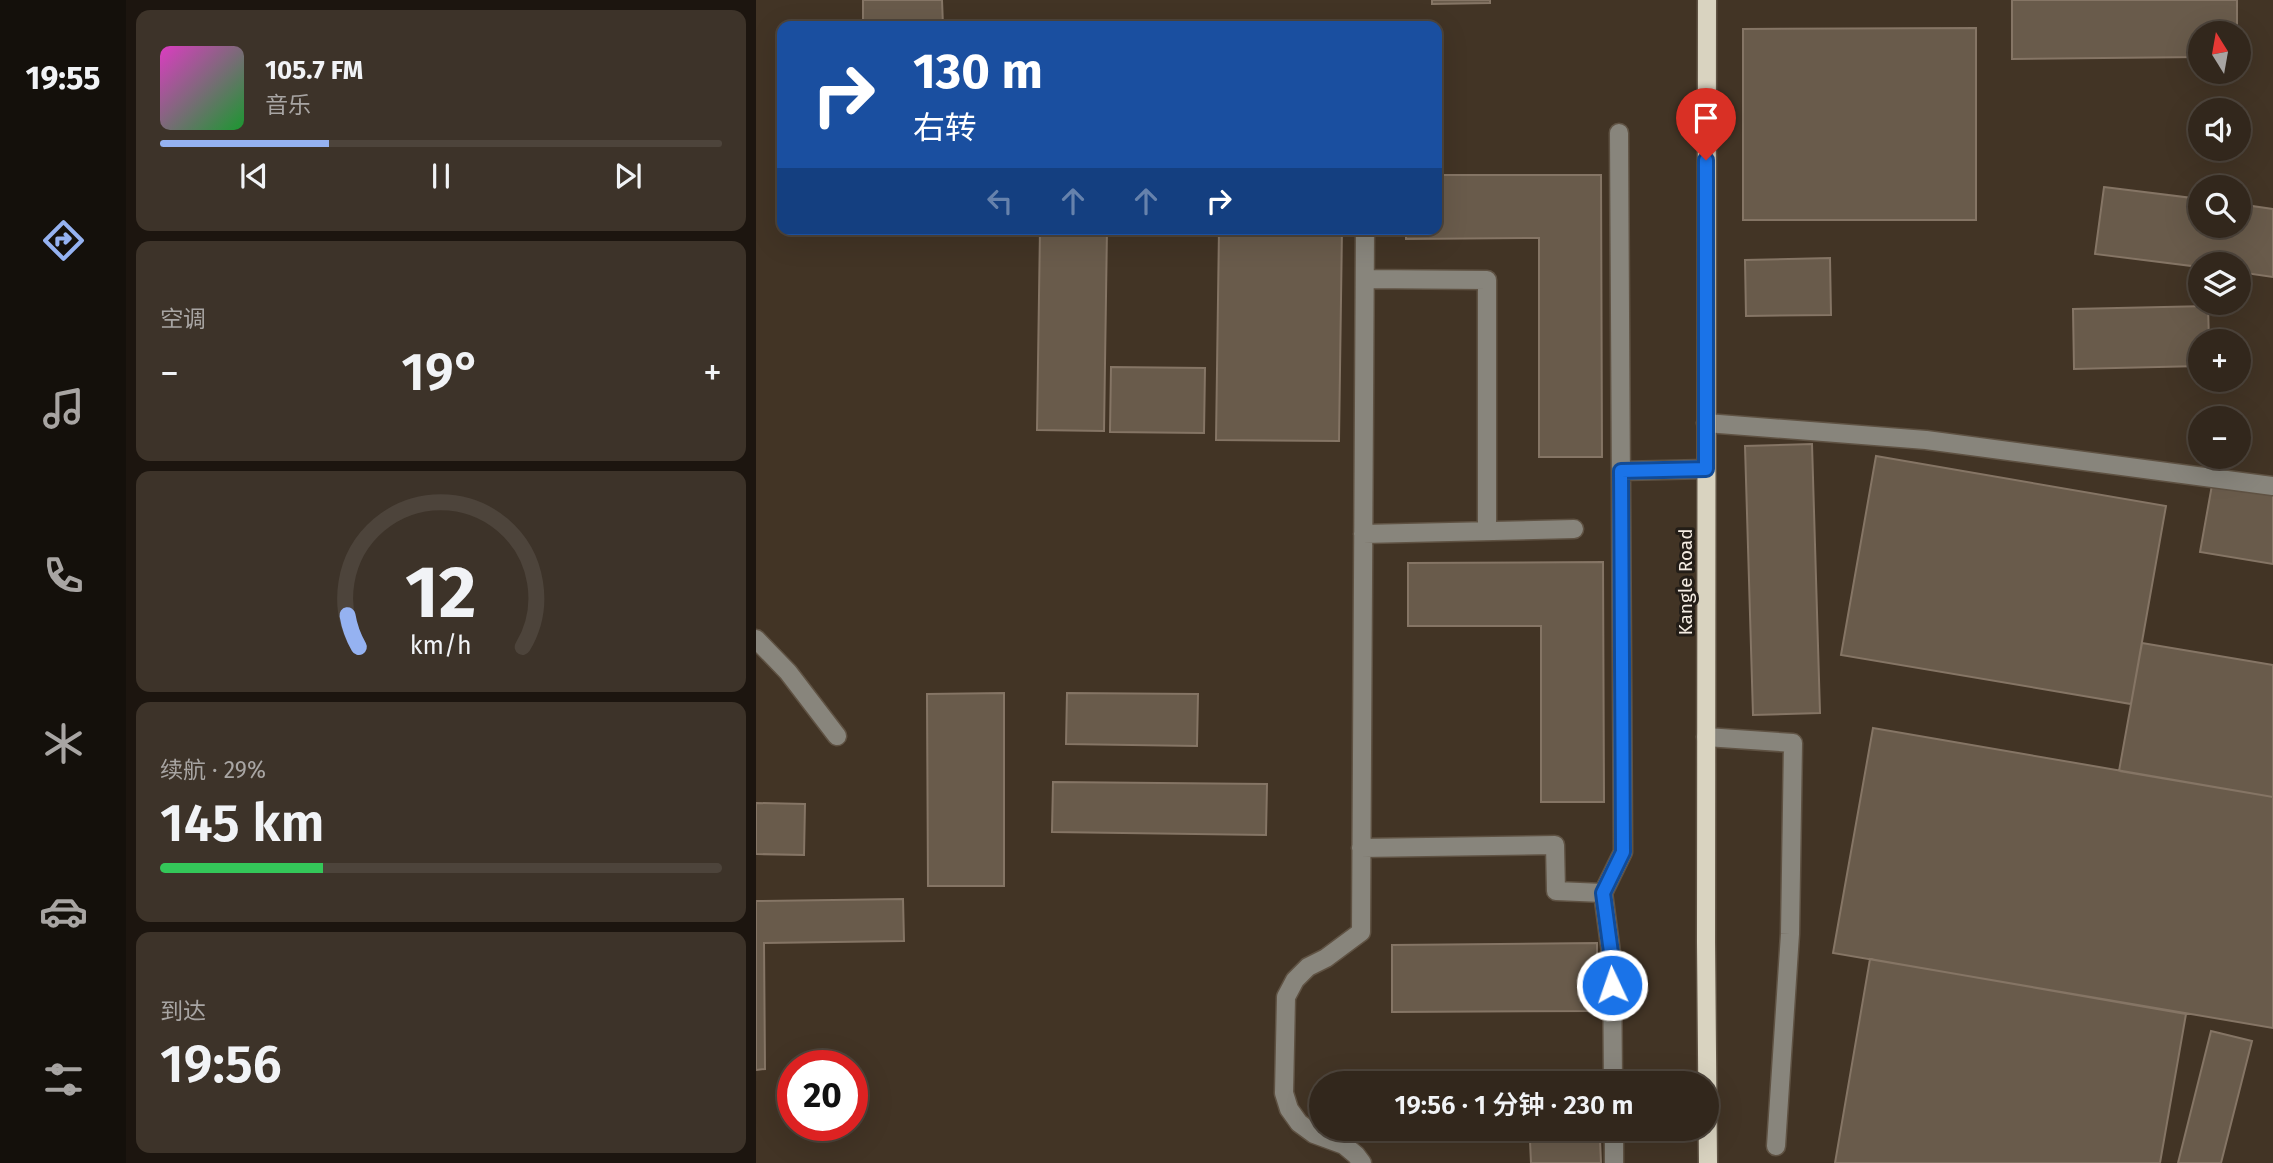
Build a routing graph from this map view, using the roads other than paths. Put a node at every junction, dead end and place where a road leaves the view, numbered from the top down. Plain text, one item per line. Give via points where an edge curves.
1 (1707, 0) edge
2 (1619, 133) dead end
3 (1365, 235) edge
4 (1365, 279) junction
5 (1706, 423) junction
6 (1706, 469) junction
7 (1621, 471) junction
8 (2273, 486) edge
9 (1574, 529) dead end
10 (1487, 531) junction
11 (1363, 534) junction
12 (756, 639) edge
13 (836, 736) dead end
14 (1706, 737) junction
15 (1362, 848) junction
16 (1603, 893) junction
17 (1613, 1071) edge
18 (1614, 1141) edge
19 (1776, 1146) dead end
20 (1362, 1163) edge
21 (1614, 1163) edge
22 (1708, 1163) edge

1 - 5 main road, Kangle Road
2 - 7 street
3 - 4 street
4 - 10 street via 1487,280
4 - 11 street
5 - 6 main road, Kangle Road
5 - 8 street via 1926,440
6 - 7 street
6 - 14 main road, Kangle Road
7 - 16 street via 1623,852
9 - 10 street
10 - 11 street
11 - 15 street
12 - 13 street via 788,672
14 - 19 street via 1793,743 1790,934
14 - 22 main road, Kangle Road
15 - 16 street via 1555,845 1556,891
15 - 20 street via 1361,932 1308,967 1286,997 1284,1093 1299,1123 1344,1145
16 - 17 street via 1612,960
18 - 21 street

